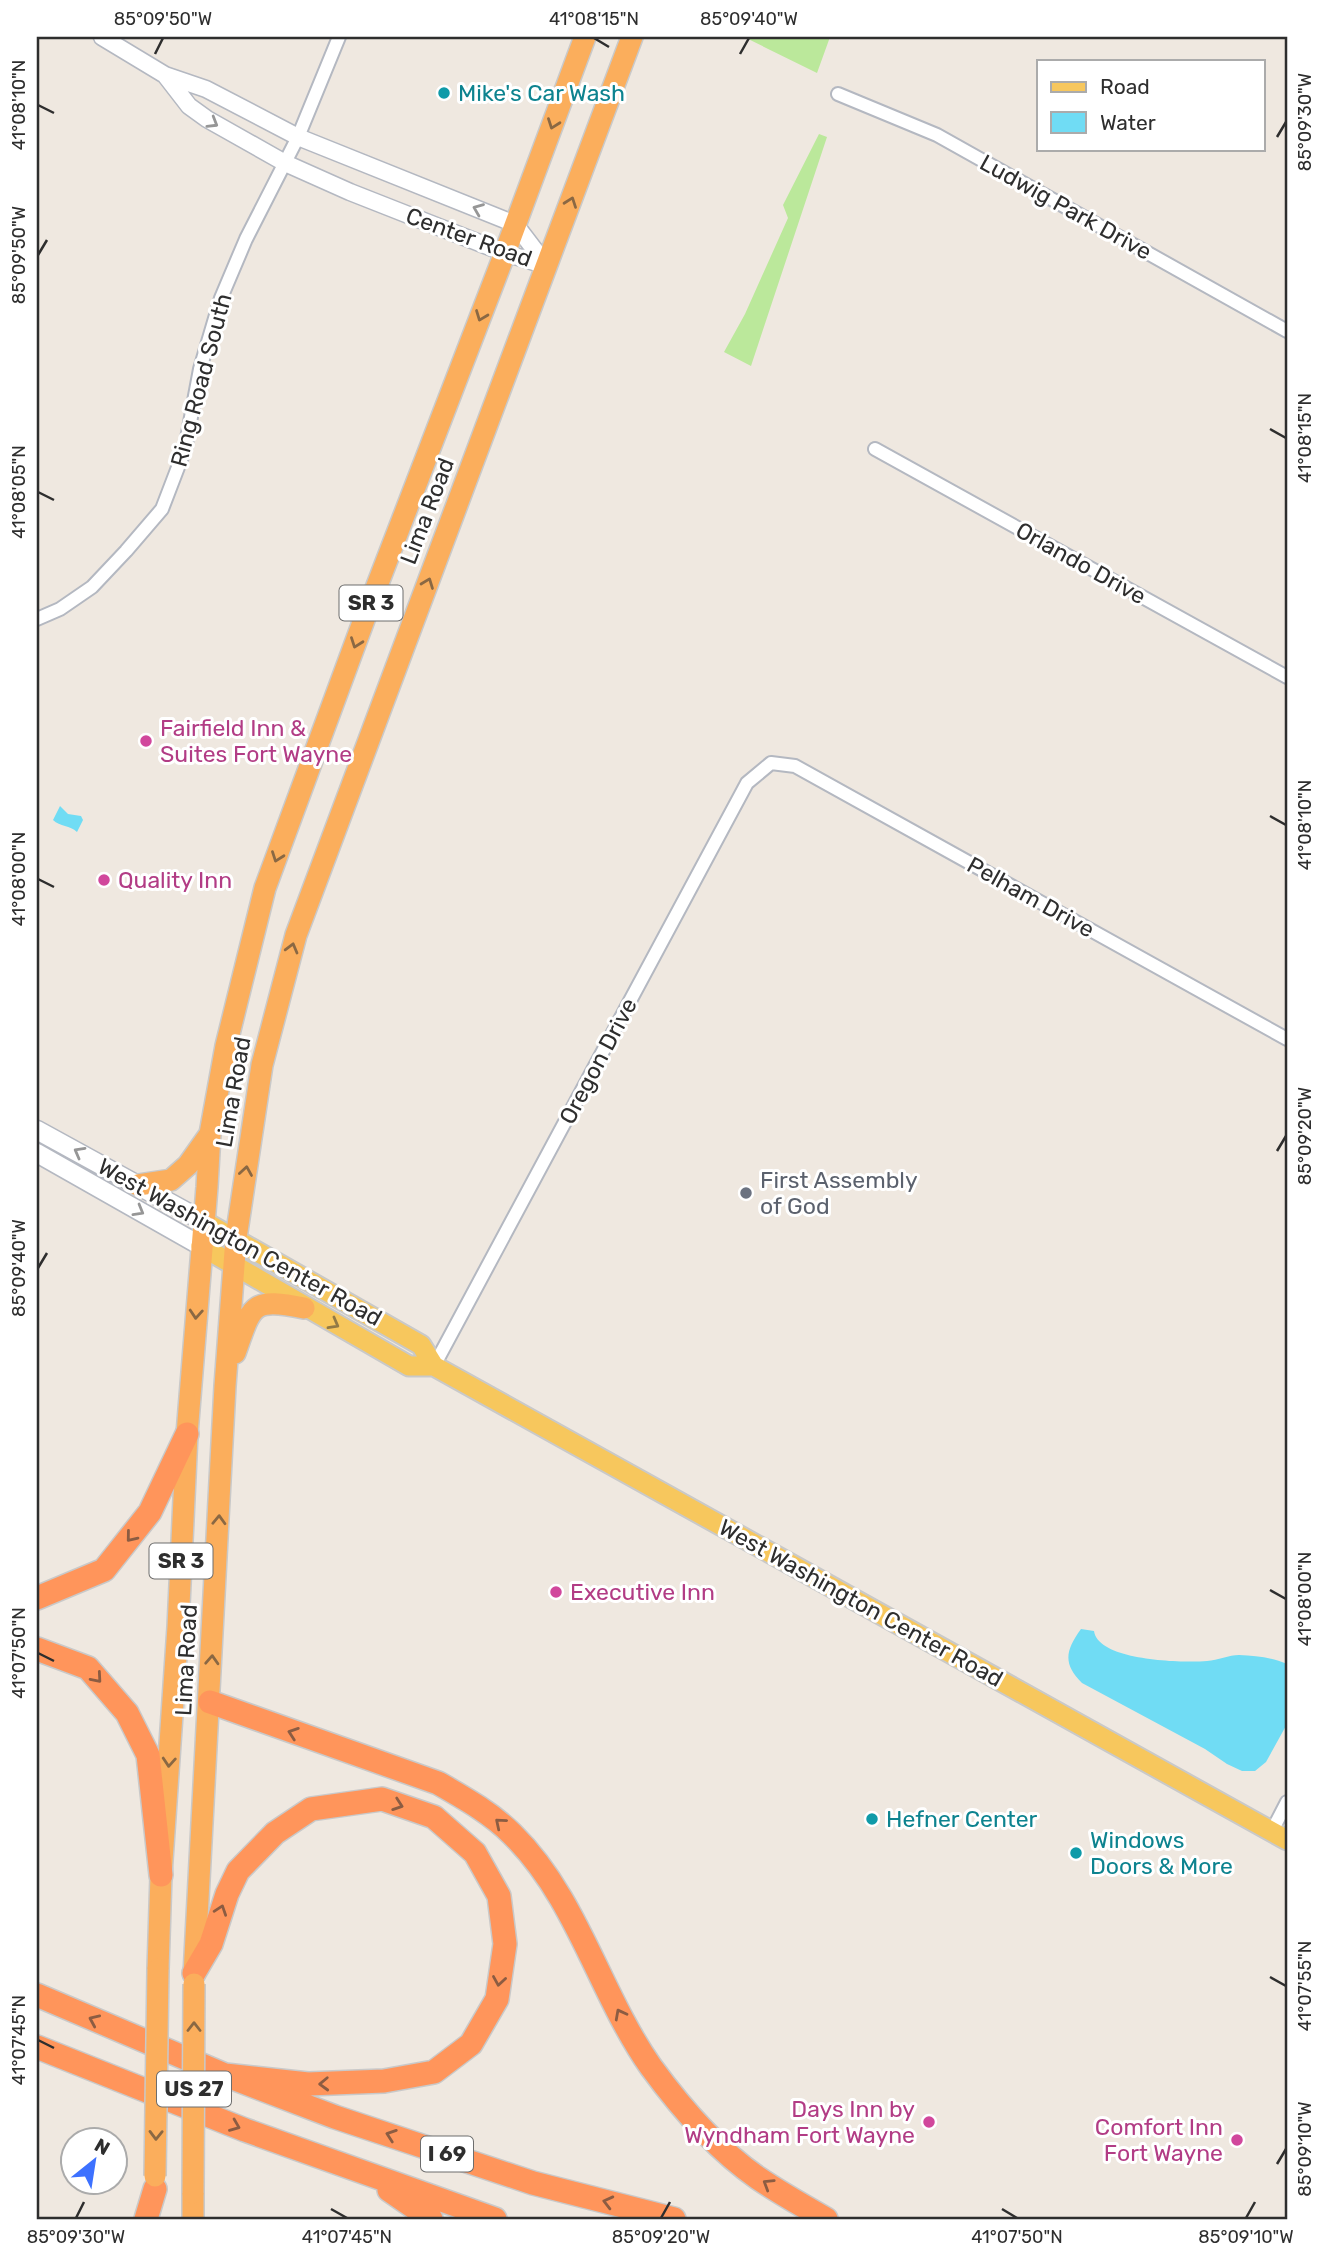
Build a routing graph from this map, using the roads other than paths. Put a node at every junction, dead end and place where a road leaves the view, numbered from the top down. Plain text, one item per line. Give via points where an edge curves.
1 (102, 37) edge
2 (339, 37) edge
3 (585, 37) edge
4 (632, 37) edge
5 (165, 75) junction
6 (838, 94) dead end
7 (298, 137) junction
8 (285, 163) junction
9 (515, 225) junction
10 (505, 253) junction
11 (547, 266) junction
12 (1287, 331) edge
13 (875, 449) dead end
14 (37, 619) edge
15 (1287, 677) edge
16 (771, 763) joint
17 (1287, 1039) edge
18 (37, 1130) edge
19 (209, 1133) junction
20 (37, 1153) edge
21 (138, 1185) junction
22 (203, 1221) junction
23 (236, 1238) junction
24 (201, 1246) junction
25 (234, 1264) junction
26 (304, 1308) junction
27 (434, 1366) junction
28 (226, 1378) junction
29 (187, 1434) junction
30 (37, 1598) edge
31 (37, 1649) edge
32 (210, 1702) junction
33 (1287, 1802) edge
34 (1279, 1835) edge
35 (161, 1875) junction
36 (194, 1978) junction
37 (37, 1995) edge
38 (37, 2047) edge
39 (37, 2065) edge
40 (103, 2073) junction
41 (225, 2075) junction
42 (347, 2166) junction
43 (155, 2183) junction
44 (146, 2219) edge
45 (156, 2219) edge
46 (193, 2219) edge
47 (431, 2219) edge
48 (495, 2219) edge
49 (674, 2219) edge
50 (827, 2219) edge

1 - 5 street, Center Road
2 - 7 street, Ring Road South
3 -> 9 highway, Lima Road / SR 3
11 -> 4 highway, Lima Road / SR 3
5 - 7 street, Center Road via 206,89
5 -> 8 street, Center Road via 189,106
6 - 12 street, Ludwig Park Drive via 937,135
7 - 8 street, Ring Road South
9 -> 7 street, Center Road
8 - 10 street, Center Road
8 - 14 street, Ring Road South via 221,298 200,369 185,449 162,509 92,587
9 - 10 highway, Lima Road / SR 3
9 - 11 street, Center Road
10 - 11 street, Center Road
10 -> 19 highway, Lima Road / SR 3 via 265,888
23 -> 11 highway, Lima Road / SR 3 via 262,1065 296,935
13 - 15 street, Orlando Drive
16 - 17 street, Pelham Drive via 795,766
16 - 27 street, Oregon Drive via 747,783
21 -> 18 main road, West Washington Center Road
19 - 21 highway via 179,1174 165,1183
19 - 22 highway, Lima Road / SR 3
20 -> 24 main road, West Washington Center Road
21 - 22 main road, West Washington Center Road
22 - 23 main road, West Washington Center Road
22 - 24 highway, Lima Road / SR 3
23 - 25 highway, Lima Road / SR 3
23 - 27 main road, West Washington Center Road via 421,1345
24 - 25 main road, West Washington Center Road
24 -> 29 highway, Lima Road / SR 3
25 - 26 main road, West Washington Center Road
25 - 28 highway, Lima Road / SR 3
26 -> 27 main road, West Washington Center Road via 409,1366
26 - 28 highway via 277,1302 259,1306 243,1330
27 - 34 main road, West Washington Center Road
32 -> 28 highway, Lima Road / SR 3
29 -> 30 highway via 150,1512 104,1570
29 -> 35 highway, Lima Road / SR 3
31 -> 35 highway via 88,1668 127,1713 148,1755
32 - 36 highway, Lima Road / SR 3
50 -> 32 highway via 756,2177 714,2141 675,2097 627,2027 557,1891 511,1832 438,1783
33 - 34 street
35 -> 43 highway, Lima Road / US 27, bridge
36 -> 41 highway via 238,1871 275,1833 311,1809 382,1799 434,1817 475,1853 499,1896 505,1944 497,1999 471,2044 434,2072 384,2081 308,2084
46 -> 36 highway, Lima Road / US 27, bridge
41 -> 37 highway, I 69
38 - 40 highway, I 69
39 - 40 highway
40 -> 42 highway, I 69
49 -> 41 highway, I 69 via 533,2183
42 - 47 highway
42 - 48 highway, I 69
43 - 44 highway
43 - 45 highway, Lima Road / US 27

